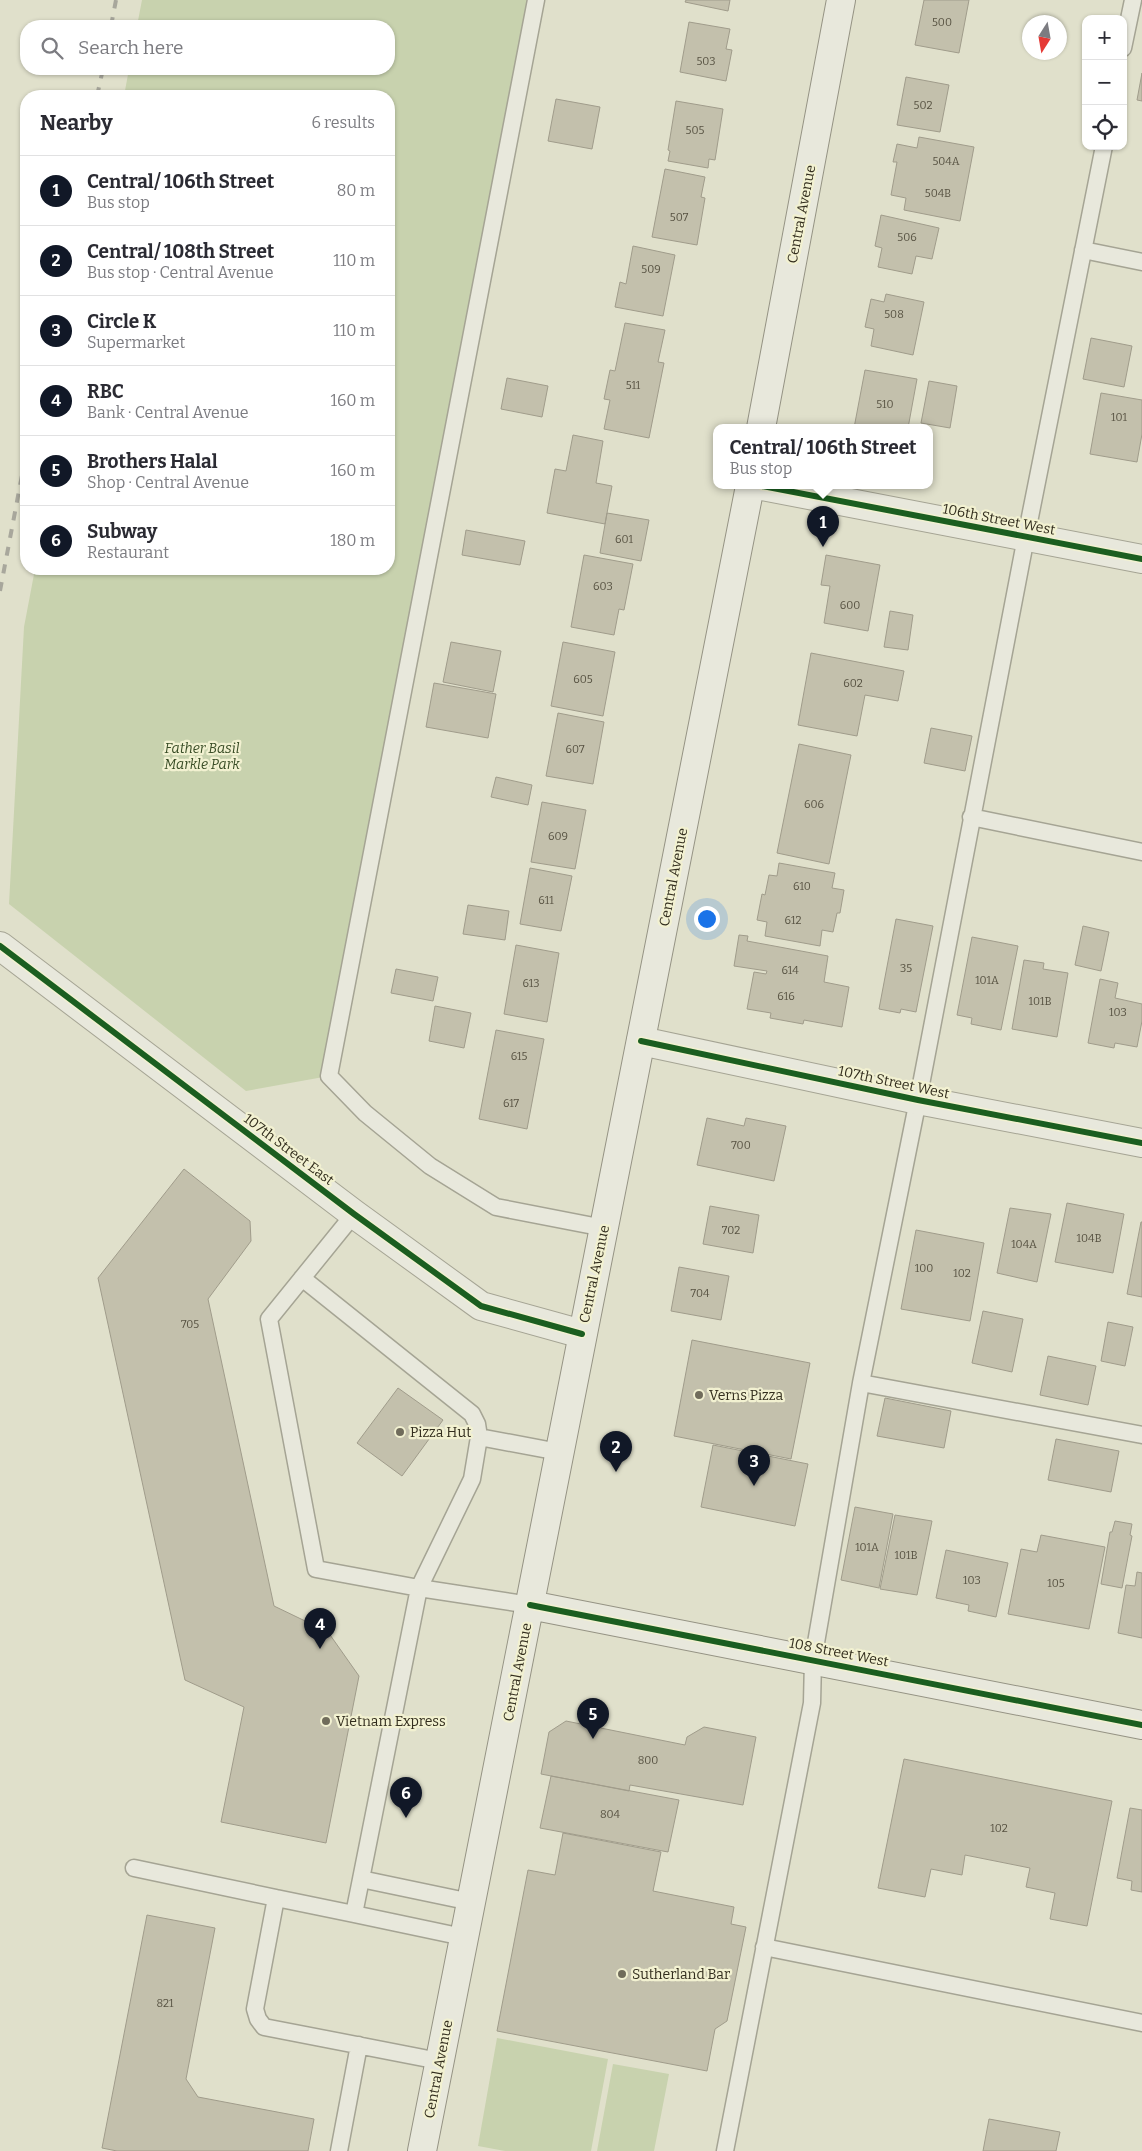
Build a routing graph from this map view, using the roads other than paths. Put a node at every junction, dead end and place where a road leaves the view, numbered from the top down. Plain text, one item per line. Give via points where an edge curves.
1 (536, 0) edge
2 (841, 0) edge
3 (1133, 0) edge
4 (1127, 29) edge
5 (1103, 150) edge
6 (1084, 250) junction
7 (1142, 262) edge
8 (762, 424) edge
9 (749, 489) edge
10 (778, 489) edge
11 (1026, 537) junction
12 (1142, 559) edge
13 (971, 818) junction
14 (1142, 852) edge
15 (0, 946) edge
16 (641, 1041) junction
17 (918, 1100) junction
18 (1142, 1143) edge
19 (354, 1214) junction
20 (604, 1228) junction
21 (302, 1278) junction
22 (582, 1334) junction
23 (861, 1382) junction
24 (1142, 1435) edge
25 (479, 1437) junction
26 (559, 1452) junction
27 (419, 1588) junction
28 (530, 1605) junction
29 (813, 1660) junction
30 (1142, 1725) edge
31 (134, 1868) dead end
32 (361, 1879) junction
33 (276, 1898) junction
34 (471, 1902) junction
35 (354, 1914) junction
36 (463, 1937) junction
37 (764, 1947) junction
38 (1142, 2023) edge
39 (359, 2045) junction
40 (439, 2061) junction
41 (338, 2151) edge
42 (422, 2151) edge
43 (725, 2151) edge

1 - 20 lane via 329,1076 365,1113 430,1166 496,1207
2 - 8 street, Central Avenue
3 - 4 lane
5 - 6 lane
6 - 7 lane
6 - 11 lane
9 - 16 street, Central Avenue
10 - 11 street, 106th Street West
11 - 12 street, 106th Street West
11 - 13 lane
13 - 14 lane
13 - 17 lane
15 - 19 street, 107th Street East
16 - 17 street, 107th Street West
16 - 20 street, Central Avenue
17 - 18 street, 107th Street West
17 - 23 lane
19 - 21 lane
19 - 22 street, 107th Street East via 481,1306
20 - 22 street, Central Avenue
21 - 25 lane via 472,1414
21 - 27 lane via 269,1319 316,1569
22 - 26 street, Central Avenue
23 - 24 lane
23 - 29 lane
25 - 26 lane
25 - 27 lane via 472,1479
26 - 28 street, Central Avenue
27 - 28 lane
27 - 32 lane
28 - 29 street, 108 Street West
28 - 34 street, Central Avenue
29 - 30 street, 108 Street West
29 - 37 lane via 812,1703
31 - 33 lane
32 - 34 lane
32 - 35 lane
33 - 35 lane
33 - 39 lane via 255,2009 258,2019 264,2027
34 - 36 street, Central Avenue
35 - 36 lane
36 - 40 street, Central Avenue
37 - 38 lane
37 - 43 lane
39 - 40 lane
39 - 41 lane
40 - 42 street, Central Avenue

